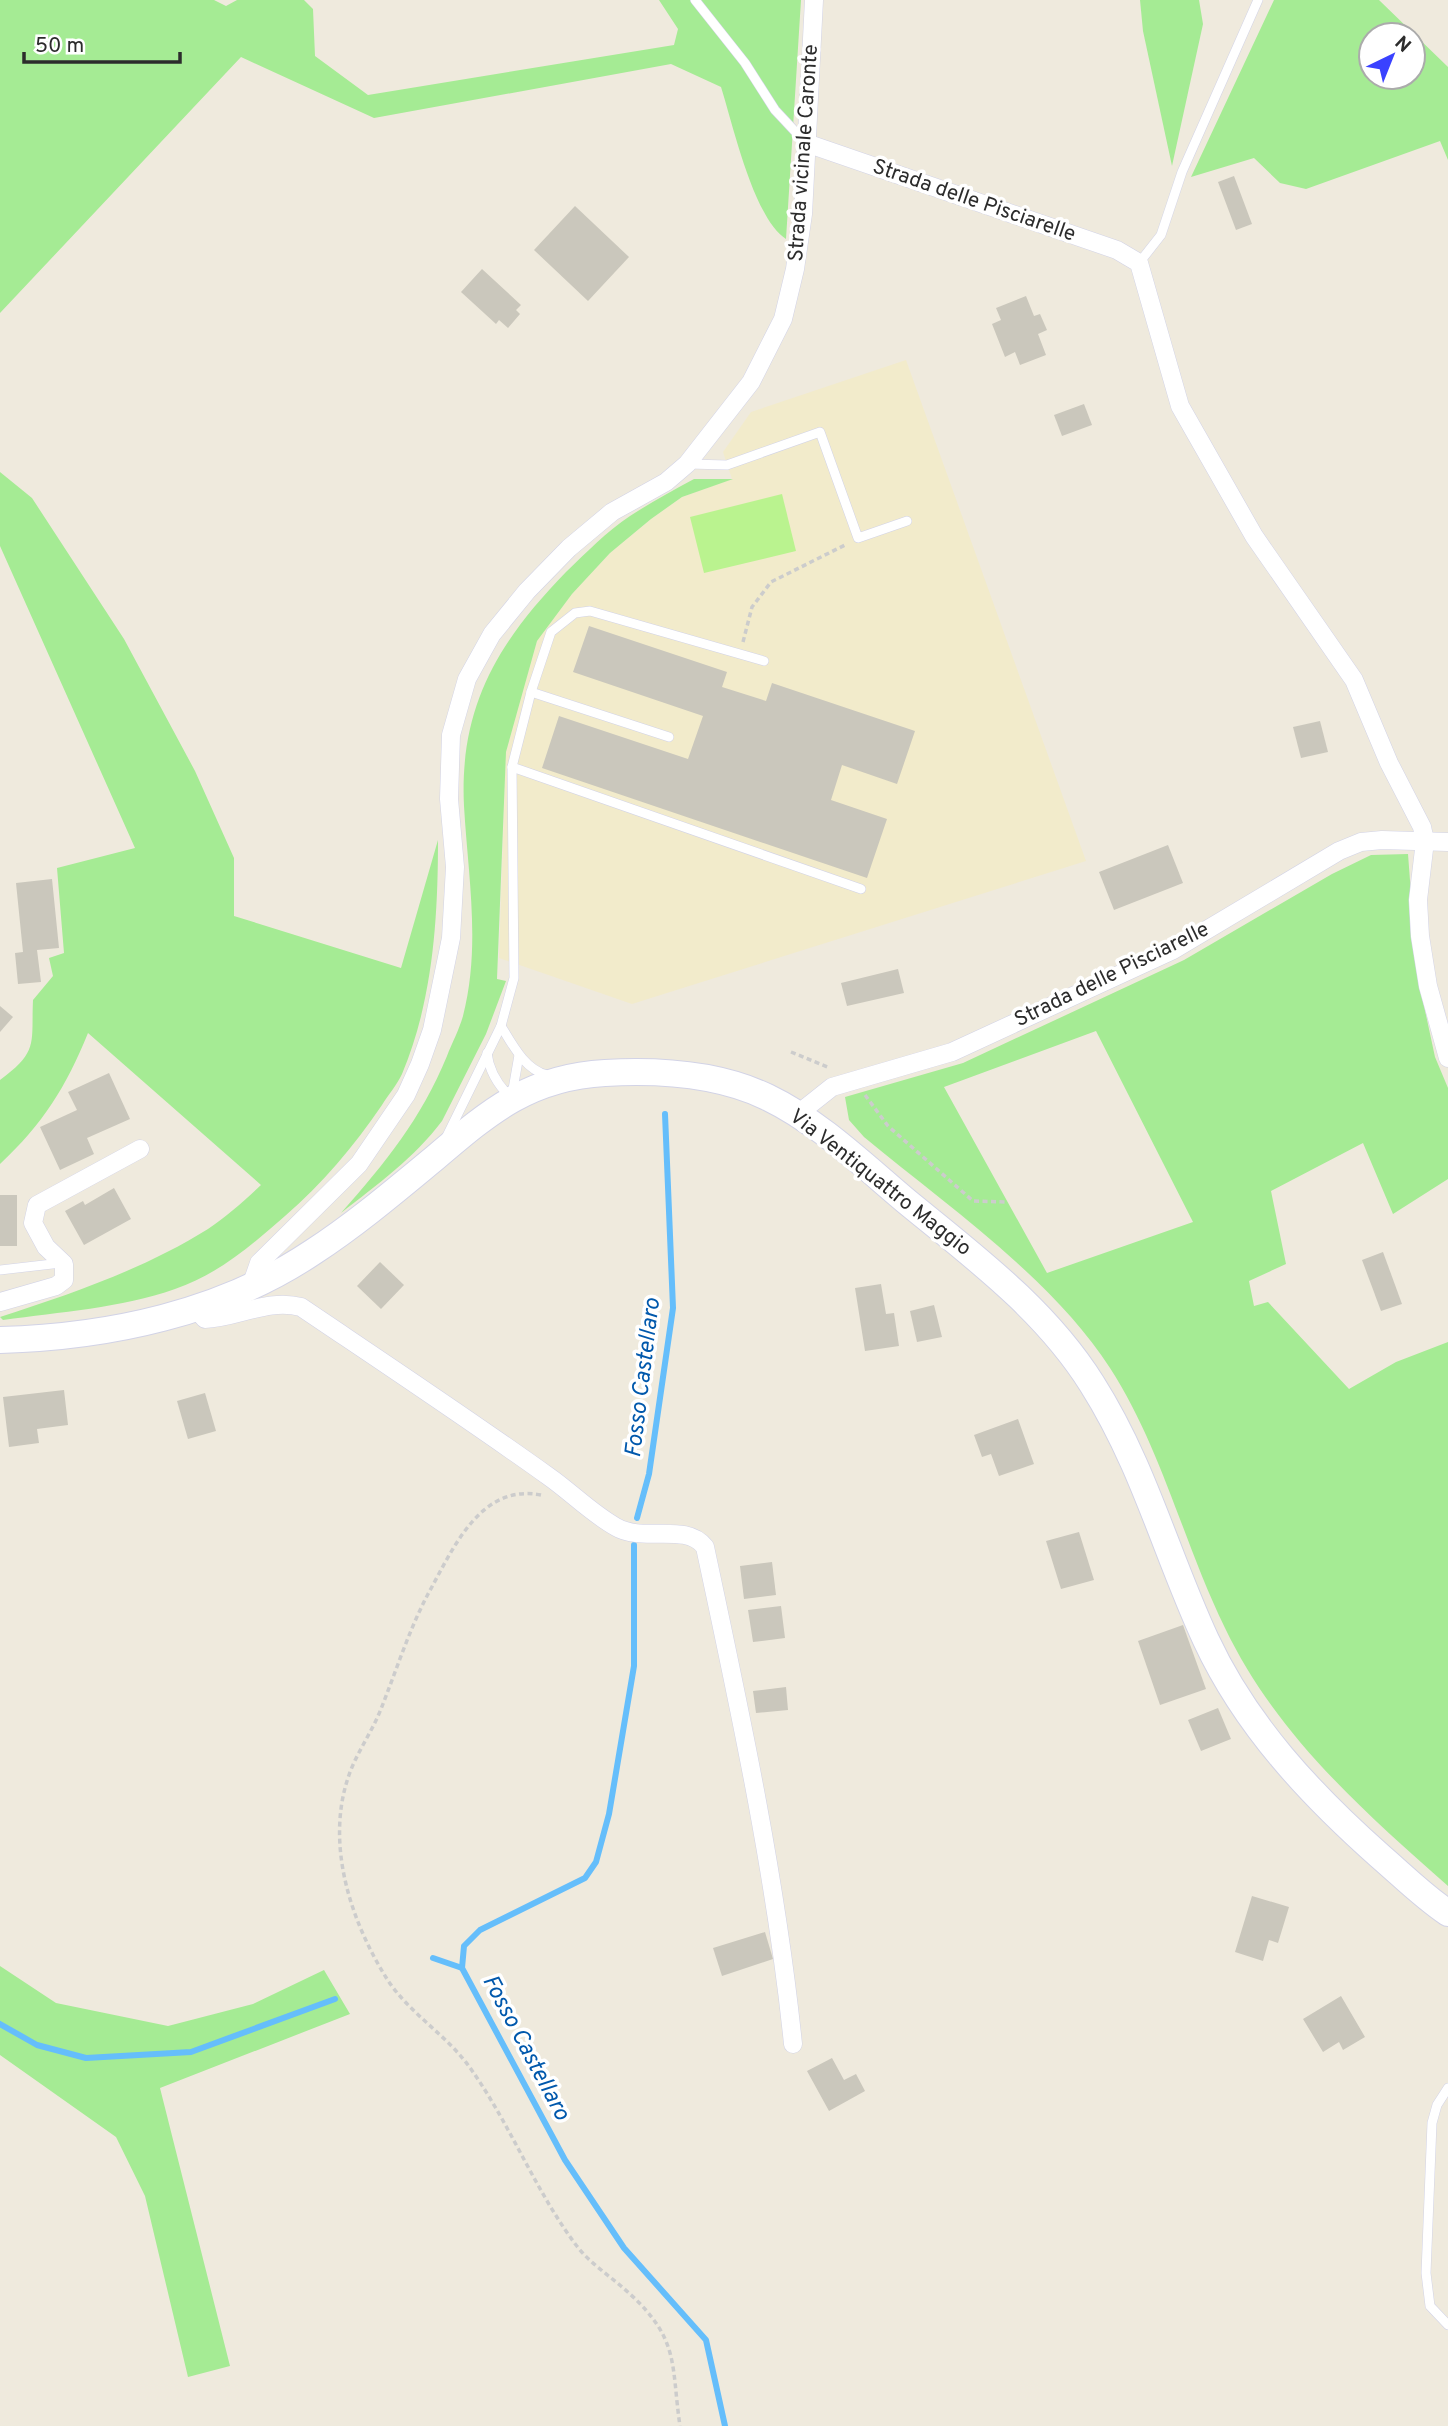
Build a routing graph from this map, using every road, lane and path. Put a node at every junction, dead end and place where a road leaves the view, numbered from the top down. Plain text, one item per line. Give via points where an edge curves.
1 (695, 0) edge
2 (814, 0) edge
3 (1258, 0) edge
4 (806, 143) junction
5 (1139, 263) junction
6 (687, 464) junction
7 (907, 521) dead end
8 (858, 538) junction
9 (739, 654) junction
10 (764, 662) dead end
11 (531, 692) junction
12 (670, 737) dead end
13 (512, 767) junction
14 (1424, 841) junction
15 (1448, 842) edge
16 (861, 890) dead end
17 (502, 1026) junction
18 (791, 1052) dead end
19 (487, 1053) junction
20 (519, 1055) junction
21 (1448, 1058) edge
22 (563, 1079) junction
23 (854, 1079) junction
24 (511, 1098) junction
25 (798, 1114) junction
26 (140, 1149) dead end
27 (438, 1155) junction
28 (1008, 1202) dead end
29 (64, 1264) junction
30 (0, 1270) edge
31 (251, 1286) junction
32 (0, 1302) edge
33 (195, 1308) junction
34 (3, 1344) edge
35 (565, 1490) junction
36 (1448, 1913) edge
37 (793, 2044) dead end
38 (1448, 2088) edge
39 (1448, 2325) edge
40 (680, 2426) edge

1 - 4 lane via 775,110
2 - 4 street, Strada vicinale Caronte
3 - 5 lane via 1182,172 1161,235
4 - 5 street, Strada delle Pisciarelle via 1117,250
4 - 6 street, Strada vicinale Caronte via 803,214 783,319 751,382
5 - 14 street via 1180,407 1254,536 1354,680 1422,827
6 - 8 lane via 727,465 820,432
6 - 31 street, Strada vicinale Caronte via 666,482 612,512 569,548 492,634 467,680 452,735 451,938 432,1030 420,1064 406,1095 359,1164 259,1263
7 - 8 lane
8 - 9 path via 771,582 752,607
9 - 10 lane
9 - 11 lane via 590,611 575,613 551,632
11 - 12 lane
11 - 13 lane
13 - 16 lane
13 - 17 lane via 514,978
14 - 15 street, Strada delle Pisciarelle
14 - 21 street via 1418,900 1420,936
14 - 23 street, Strada delle Pisciarelle via 1361,842 1173,950 952,1052
17 - 19 lane
17 - 20 lane
18 - 23 path
19 - 24 lane via 488,1065
19 - 27 lane
20 - 22 lane via 540,1074
20 - 24 lane
22 - 24 main road, Via Ventiquattro Maggio
22 - 25 main road, Via Ventiquattro Maggio via 600,1073 680,1075 764,1095
23 - 25 street, Strada delle Pisciarelle via 832,1087
23 - 28 path via 888,1126 972,1201
24 - 27 main road, Via Ventiquattro Maggio
25 - 36 main road, Via Ventiquattro Maggio via 1009,1287 1059,1337 1091,1381 1130,1450 1206,1640 1241,1705 1280,1756 1339,1819
26 - 29 street via 37,1205 32,1215 37,1236
27 - 31 main road, Via Ventiquattro Maggio via 314,1251
29 - 30 lane
29 - 32 street via 64,1280 56,1286
31 - 33 main road, Via Ventiquattro Maggio
33 - 34 main road, Via Ventiquattro Maggio via 164,1320
33 - 35 street via 205,1319 278,1304 301,1307
35 - 37 street via 618,1529 646,1536 689,1535 705,1547 784,1959
35 - 40 path via 552,1497 511,1493 487,1507 452,1551 422,1605 370,1736 350,1771 342,1795 339,1844 346,1888 389,1982 470,2068 582,2253 630,2294 664,2332 672,2350
38 - 39 lane via 1432,2123 1426,2273 1430,2306

